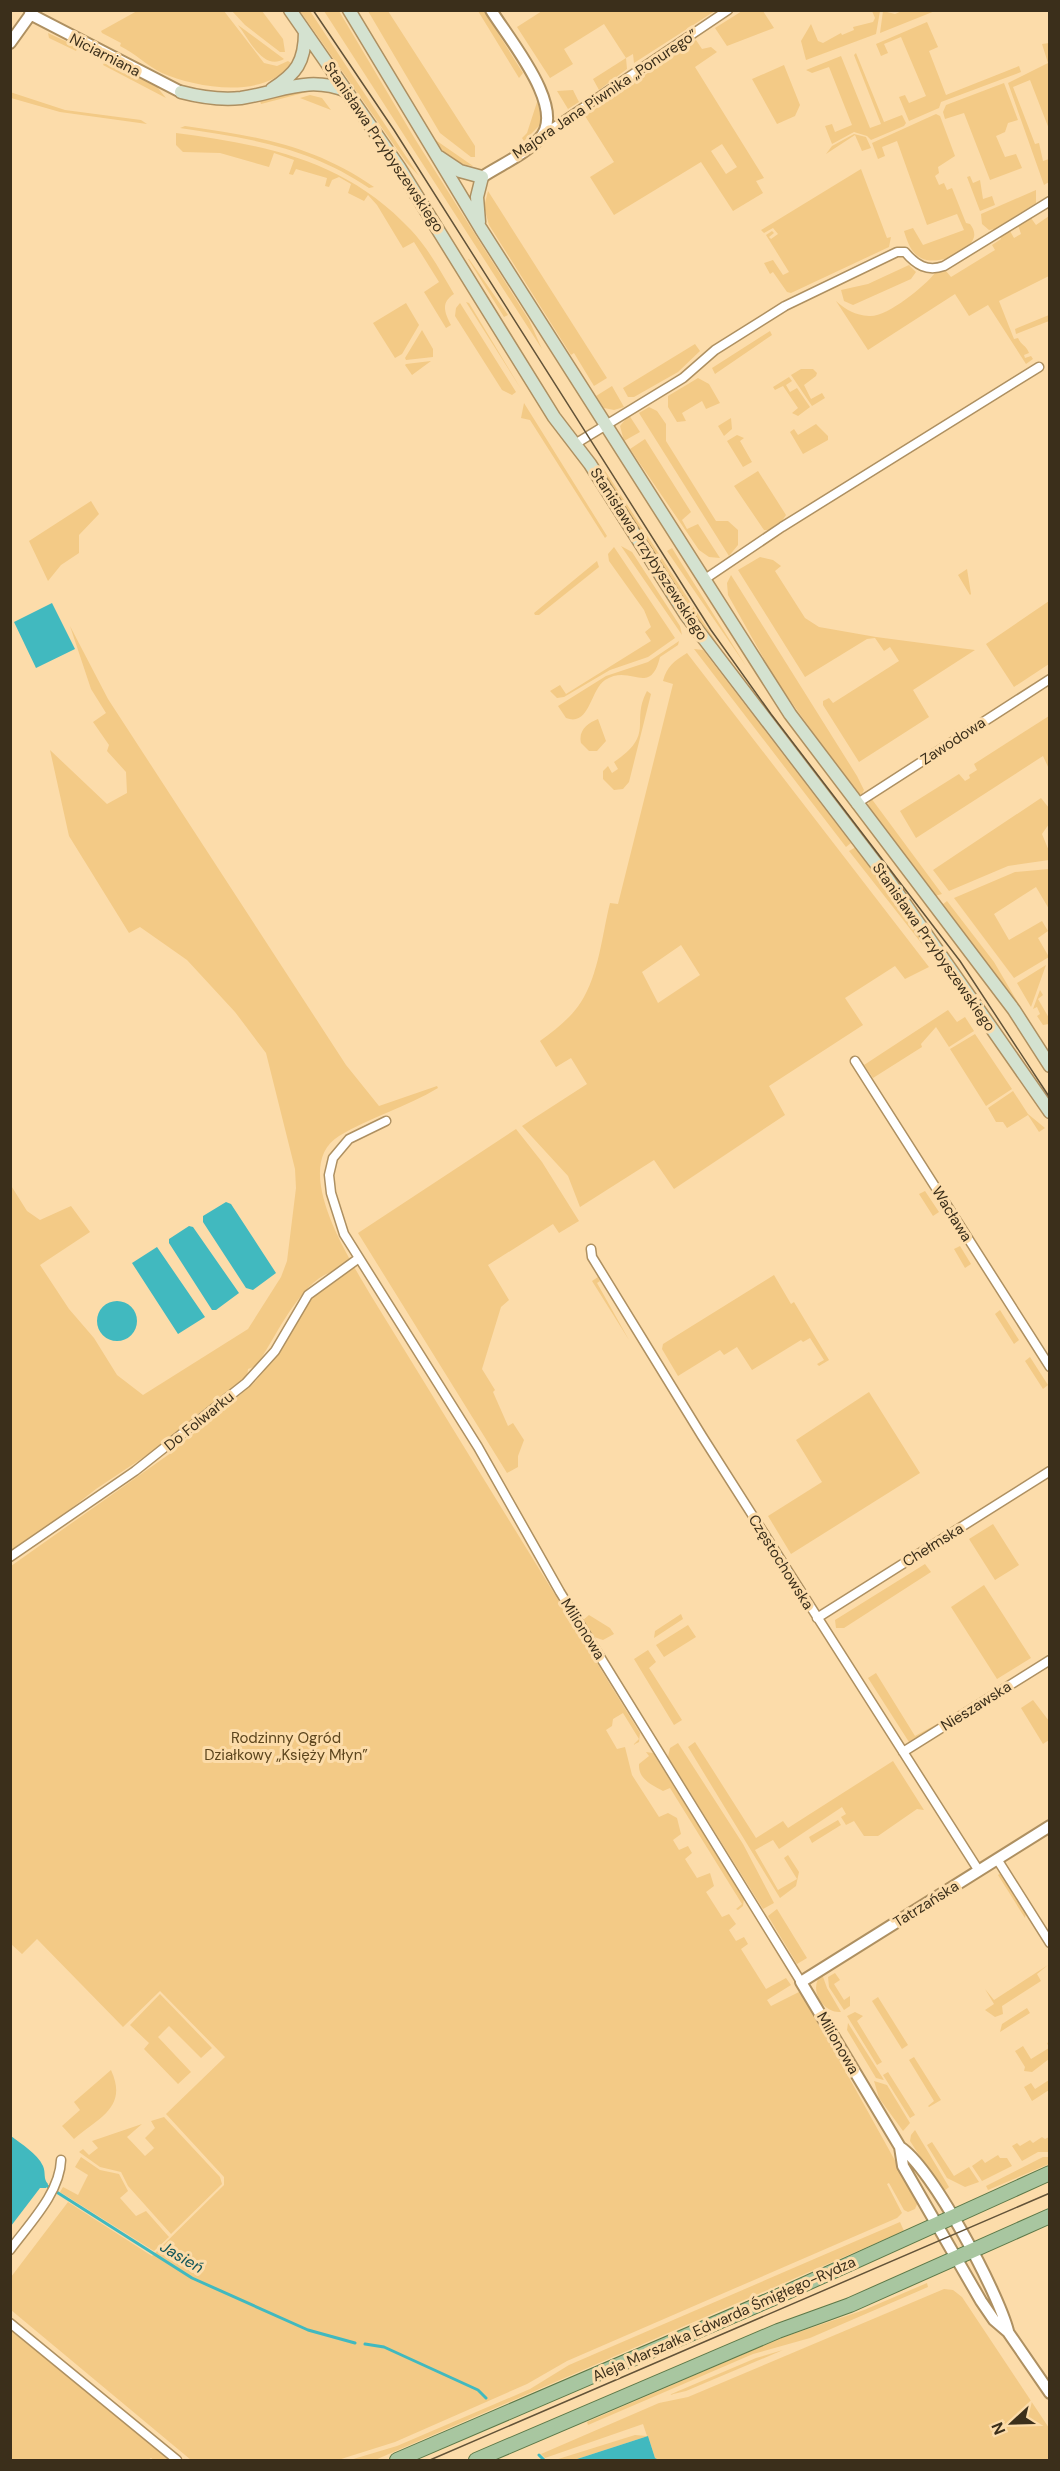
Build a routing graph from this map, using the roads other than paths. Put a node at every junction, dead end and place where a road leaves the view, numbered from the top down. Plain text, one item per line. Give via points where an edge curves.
1 (290, 10) edge
2 (349, 10) edge
3 (491, 10) edge
4 (728, 10) edge
5 (31, 12) edge
6 (305, 32) junction
7 (10, 43) edge
8 (348, 91) junction
9 (181, 92) joint
10 (268, 92) junction
11 (544, 134) junction
12 (433, 153) junction
13 (482, 177) junction
14 (1050, 201) edge
15 (481, 229) junction
16 (1039, 367) dead end
17 (607, 423) junction
18 (575, 444) junction
19 (705, 579) junction
20 (1050, 679) edge
21 (856, 804) junction
22 (855, 1061) dead end
23 (1050, 1066) edge
24 (1050, 1112) edge
25 (386, 1121) dead end
26 (591, 1249) dead end
27 (359, 1258) junction
28 (1050, 1367) edge
29 (1050, 1471) edge
30 (10, 1557) edge
31 (817, 1618) junction
32 (1050, 1660) edge
33 (903, 1752) junction
34 (1050, 1826) edge
35 (997, 1859) junction
36 (979, 1871) junction
37 (1050, 1943) edge
38 (801, 1982) junction
39 (900, 2147) junction
40 (61, 2160) dead end
41 (1050, 2173) edge
42 (1050, 2216) edge
43 (952, 2217) junction
44 (937, 2224) junction
45 (10, 2250) edge
46 (971, 2251) junction
47 (957, 2258) junction
48 (10, 2323) edge
49 (1008, 2332) junction
50 (1050, 2393) edge
51 (177, 2460) edge
52 (397, 2460) edge
53 (476, 2460) edge

1 - 6 main road, Stanisława Przybyszewskiego
2 - 12 main road, Stanisława Przybyszewskiego
3 - 11 street via 547,103 548,125
4 - 11 street, Majora Jana Piwnika „Ponurego”
5 - 7 street, Niciarniana
5 - 9 street, Niciarniana
6 - 8 main road, Stanisława Przybyszewskiego
6 - 10 main road via 299,68
8 - 10 main road via 318,82
8 - 18 main road, Stanisława Przybyszewskiego via 461,264 554,417
9 - 10 main road via 224,98
11 - 13 street, Majora Jana Piwnika „Ponurego”
12 - 13 main road via 460,171
12 - 15 main road, Stanisława Przybyszewskiego
13 - 15 main road via 477,206
14 - 17 street via 944,266 921,267 905,252 897,252 804,296 715,350 683,378
15 - 17 main road, Stanisława Przybyszewskiego
16 - 19 street
17 - 18 street
17 - 19 main road, Stanisława Przybyszewskiego
18 - 24 main road, Stanisława Przybyszewskiego via 696,628 887,878
19 - 21 main road, Stanisława Przybyszewskiego via 790,714
20 - 21 street, Zawodowa
21 - 23 main road, Stanisława Przybyszewskiego via 1007,1000
22 - 28 street, Wacława
25 - 27 street, Milionowa via 345,1142 330,1166 336,1214
26 - 31 street, Częstochowska via 592,1257 637,1332
27 - 30 street, Do Folwarku via 308,1295 275,1351 246,1383 135,1471
27 - 38 street, Milionowa via 478,1447 566,1602
29 - 31 street, Chełmska
31 - 33 street, Częstochowska
32 - 33 street, Nieszawska
33 - 36 street, Częstochowska
34 - 35 street, Tatrzańska
35 - 36 street, Tatrzańska
35 - 37 street
36 - 38 street, Tatrzańska
38 - 39 street, Milionowa
39 - 43 street, Milionowa via 916,2159
39 - 44 street, Milionowa via 903,2166
40 - 45 street via 55,2185
41 - 43 main road, Aleja Marszałka Edwarda Śmigłego-Rydza
42 - 46 main road, Aleja Marszałka Edwarda Śmigłego-Rydza
43 - 44 main road, Aleja Marszałka Edwarda Śmigłego-Rydza
43 - 46 street, Milionowa
44 - 47 street, Milionowa
44 - 52 main road, Aleja Marszałka Edwarda Śmigłego-Rydza
46 - 47 main road, Aleja Marszałka Edwarda Śmigłego-Rydza
46 - 49 street, Milionowa via 1003,2312
47 - 49 street, Milionowa via 989,2313
47 - 53 main road, Aleja Marszałka Edwarda Śmigłego-Rydza
48 - 51 street
49 - 50 street, Milionowa

